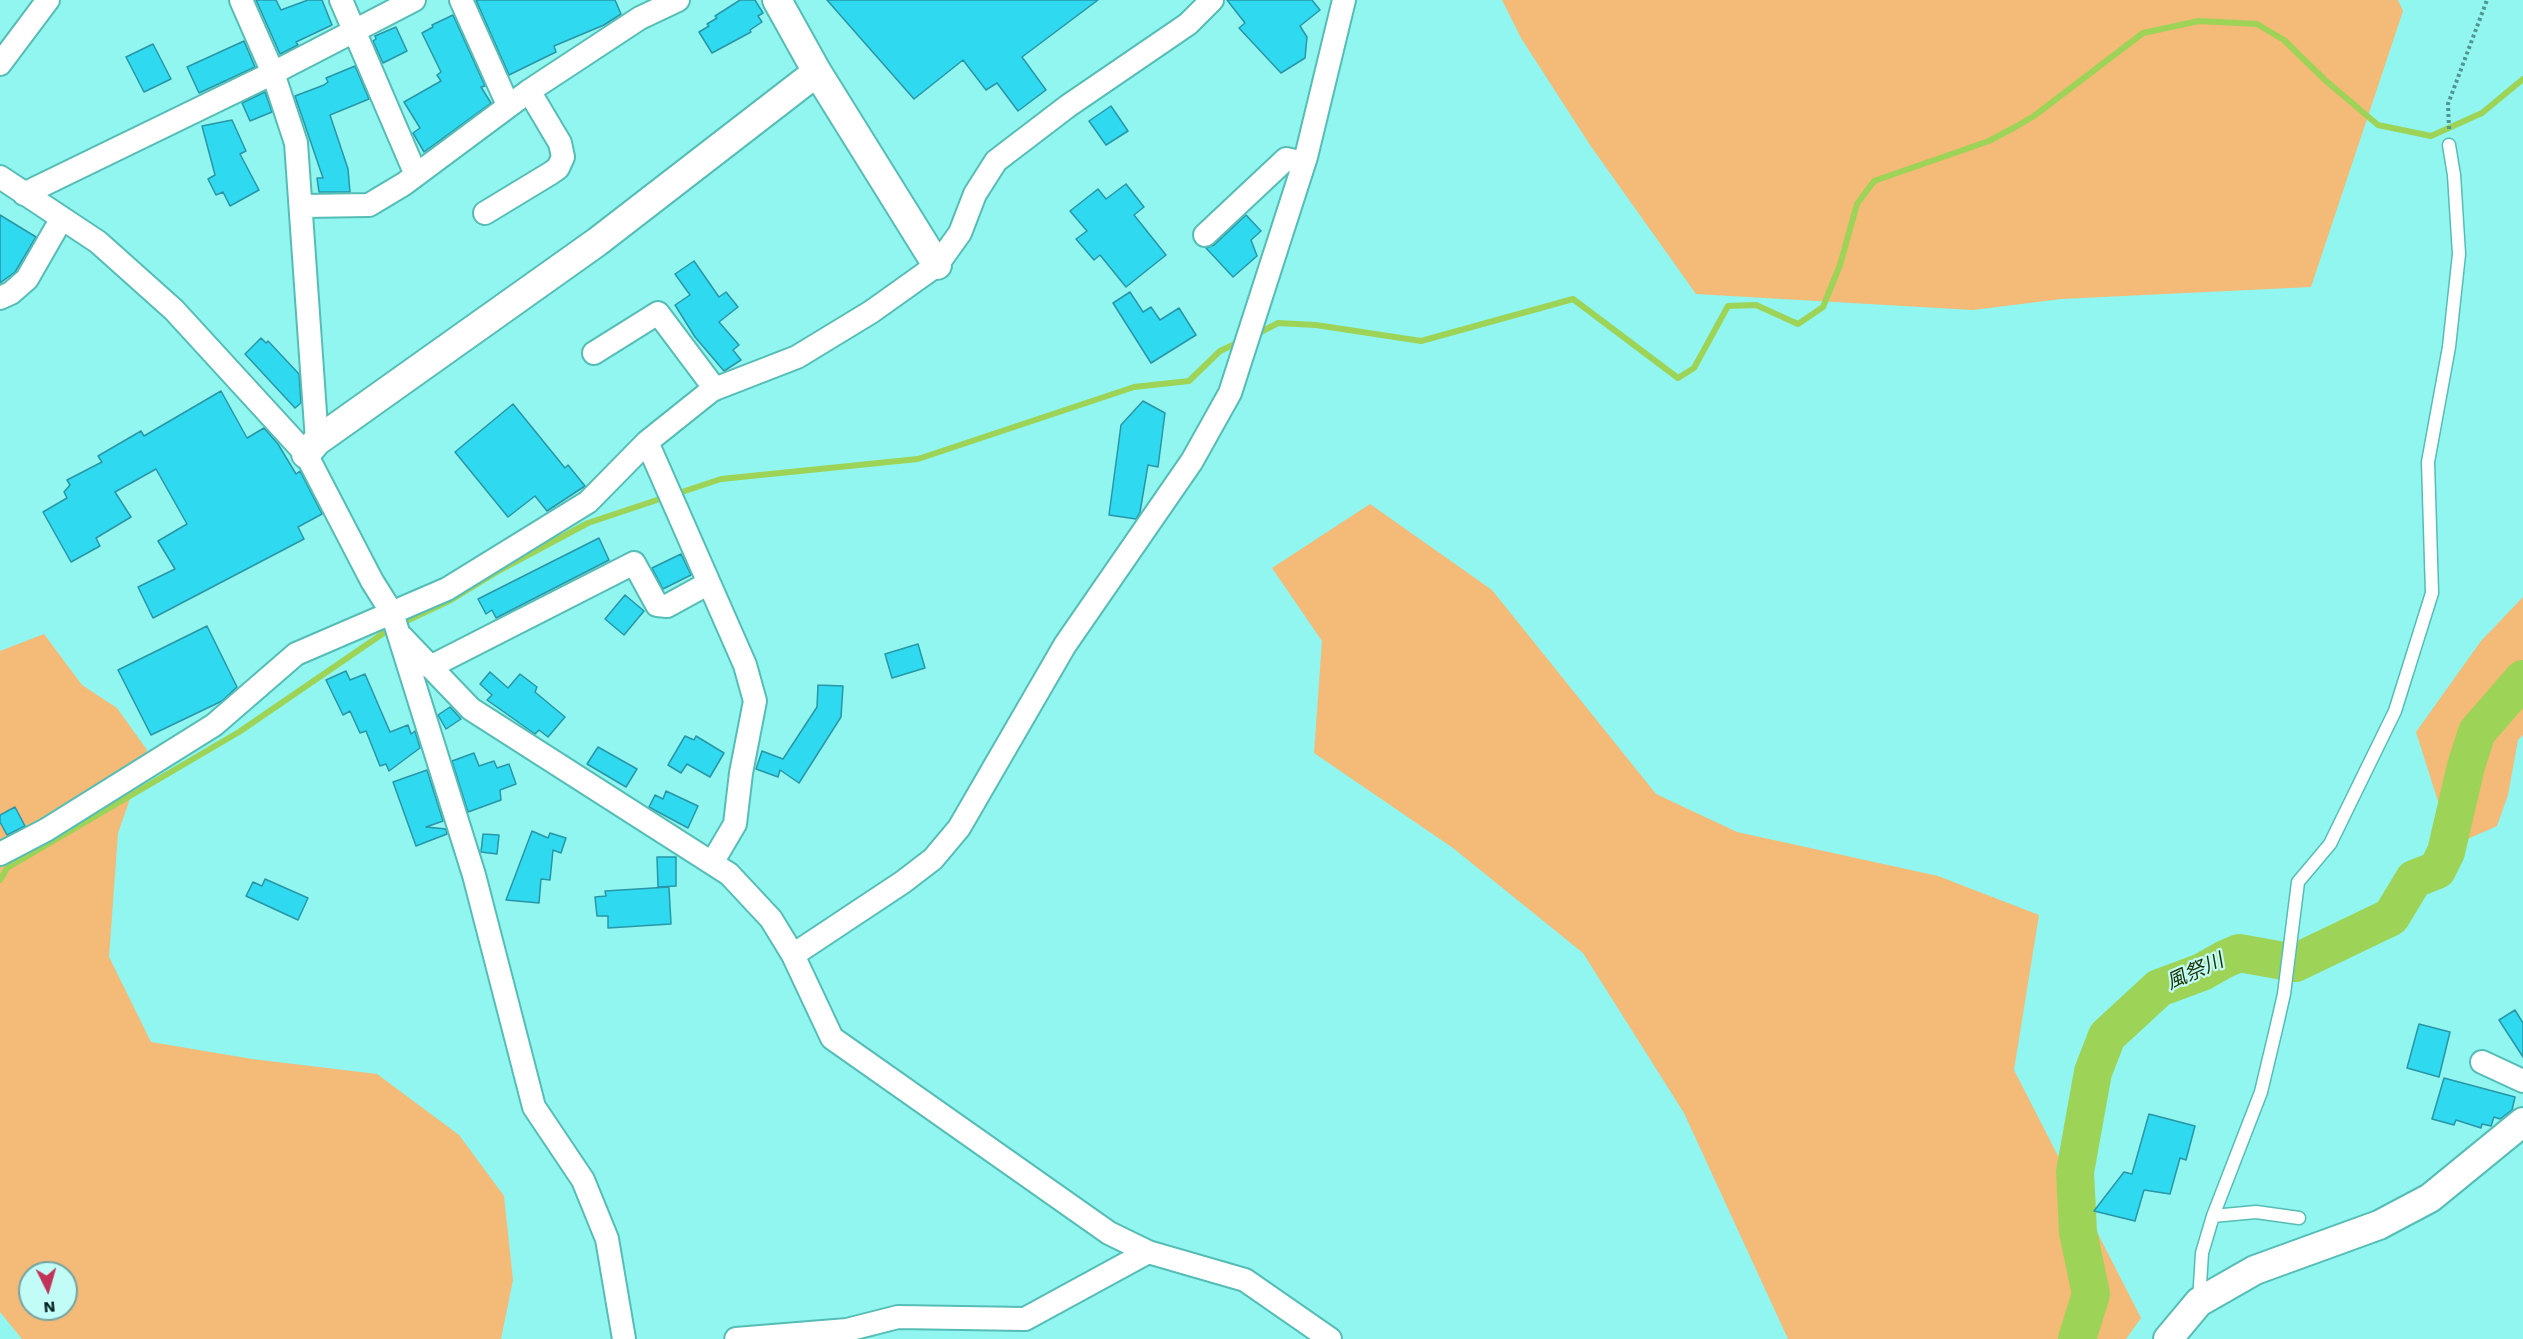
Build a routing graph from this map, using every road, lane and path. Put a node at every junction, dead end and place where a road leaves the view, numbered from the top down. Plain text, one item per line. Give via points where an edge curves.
1 (48, 0) edge
2 (241, 0) edge
3 (340, 0) edge
4 (414, 0) edge
5 (461, 0) edge
6 (678, 0) edge
7 (777, 0) edge
8 (1212, 0) edge
9 (1344, 0) edge
10 (2487, 0) edge
11 (354, 31) junction
12 (0, 64) edge
13 (817, 72) junction
14 (273, 73) junction
15 (529, 91) junction
16 (508, 105) junction
17 (2449, 145) joint
18 (1304, 164) junction
19 (416, 175) junction
20 (0, 177) edge
21 (24, 194) junction
22 (303, 206) junction
23 (485, 213) dead end
24 (62, 218) junction
25 (1205, 235) dead end
26 (937, 265) junction
27 (0, 298) edge
28 (594, 353) dead end
29 (715, 389) junction
30 (647, 442) junction
31 (311, 448) junction
32 (709, 583) junction
33 (396, 623) junction
34 (430, 667) junction
35 (0, 854) edge
36 (712, 863) junction
37 (794, 955) junction
38 (2482, 1062) dead end
39 (2523, 1081) edge
40 (2523, 1122) edge
41 (2214, 1216) junction
42 (2299, 1218) dead end
43 (1148, 1252) junction
44 (2184, 1324) edge
45 (624, 1339) edge
46 (736, 1339) edge
47 (1330, 1339) edge

1 - 12 street
2 - 14 street
3 - 11 street
4 - 11 street
5 - 16 street
6 - 15 street via 640,18
7 - 13 street
8 - 26 street via 1188,24 996,160 975,194 960,233
9 - 18 street
10 - 17 path via 2448,104
11 - 14 street
11 - 19 street
13 - 26 street
13 - 31 street via 597,242
14 - 21 street
14 - 22 street via 296,143
15 - 16 street
15 - 23 street via 561,143 563,157 558,168
16 - 19 street
17 - 41 lane via 2459,254 2450,346 2428,462 2432,594 2395,711 2330,844 2298,882 2284,994 2261,1092
18 - 25 street via 1286,159
18 - 37 street via 1230,393 1192,461 1065,645 959,828 933,859
19 - 22 street via 369,205
20 - 21 street
21 - 24 street
22 - 31 street
24 - 27 street via 27,279
24 - 31 street via 98,242 174,310
26 - 29 street via 871,312 797,357
28 - 29 street via 658,313
29 - 30 street
30 - 32 street
30 - 33 street via 588,502
31 - 33 street via 372,581
32 - 34 street via 667,606 657,605 634,563
32 - 36 street via 747,672 755,701 735,824
33 - 34 street
33 - 35 street via 296,654 214,725 46,830
33 - 45 street via 474,875 534,1107 583,1180 607,1239
34 - 36 street via 471,709
36 - 37 street via 729,874 771,920
37 - 43 street via 832,1038 1109,1233
38 - 39 street
40 - 44 street via 2430,1198 2379,1225 2255,1270
41 - 42 lane via 2256,1212
41 - 44 lane
43 - 46 street via 1025,1319 898,1317 847,1330
43 - 47 street via 1245,1280

